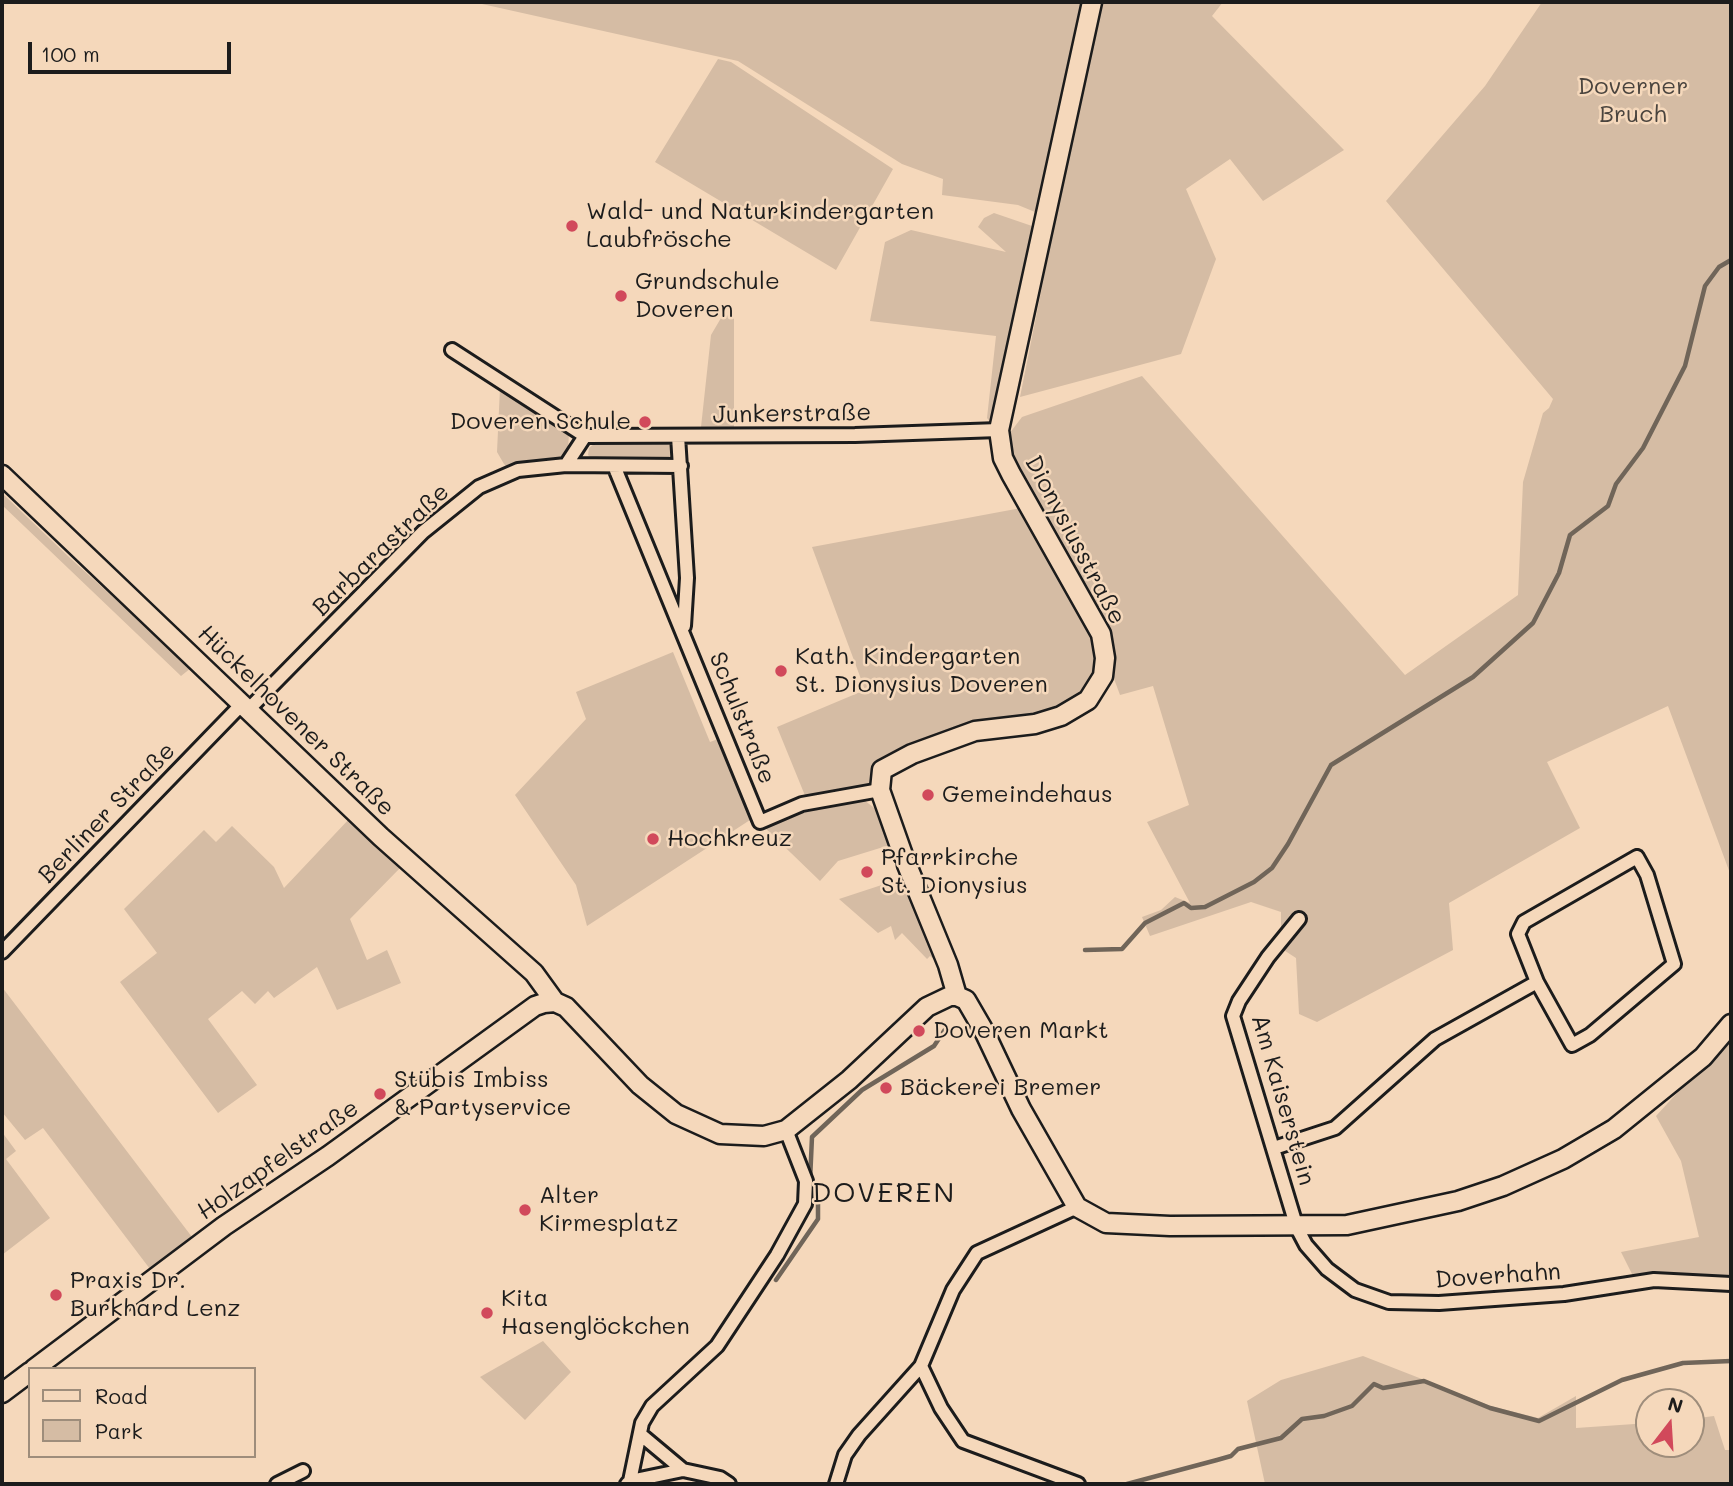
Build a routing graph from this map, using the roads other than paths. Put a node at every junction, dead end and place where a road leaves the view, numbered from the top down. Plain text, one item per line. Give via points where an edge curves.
1 (1092, 2) edge
2 (452, 350) dead end
3 (999, 430) junction
4 (585, 436) junction
5 (678, 436) junction
6 (566, 465) junction
7 (681, 466) junction
8 (615, 468) junction
9 (2, 475) edge
10 (684, 630) junction
11 (245, 707) junction
12 (880, 790) junction
13 (1299, 919) dead end
14 (2, 951) edge
15 (1537, 982) junction
16 (957, 996) junction
17 (555, 1002) junction
18 (1731, 1024) edge
19 (786, 1130) junction
20 (1274, 1148) junction
21 (1077, 1207) junction
22 (1297, 1228) junction
23 (1731, 1284) edge
24 (921, 1366) junction
25 (36, 1367) edge
26 (28, 1373) edge
27 (2, 1393) edge
28 (640, 1434) junction
29 (682, 1470) junction
30 (303, 1471) dead end
31 (628, 1482) edge
32 (277, 1484) edge
33 (729, 1484) edge
34 (836, 1484) edge
35 (1078, 1484) edge

1 - 3 street, Dionysiusstraße
2 - 4 street
3 - 5 street, Junkerstraße
3 - 12 street, Dionysiusstraße via 1003,458 1101,634 1103,676 1088,700 1061,716 975,732 912,754 882,770
4 - 5 street, Junkerstraße
4 - 6 street
5 - 7 street, Schulstraße
6 - 8 street, Barbarastraße
6 - 11 street, Barbarastraße via 518,470 479,487 423,532
7 - 8 street, Barbarastraße
7 - 10 street, Schulstraße via 687,578
8 - 10 street, Schulstraße
9 - 11 street, Hückelhovener Straße
10 - 12 street, Schulstraße via 760,822 802,804
11 - 14 street, Berliner Straße
11 - 17 street, Hückelhovener Straße via 381,837 534,973
12 - 16 street
13 - 20 street, Am Kaiserstein via 1268,957 1233,1016
15 - 15 street via 1572,1045 1674,964 1647,875 1637,857 1524,922 1518,934
15 - 20 street via 1435,1039 1335,1128
16 - 19 street via 927,1007 849,1080
16 - 21 street via 966,999
17 - 19 street, Hückelhovener Straße via 566,1007 640,1085 676,1114 720,1134 764,1136
17 - 25 street, Holzapfelstraße via 535,1006 224,1226
18 - 22 street via 1703,1057 1656,1098 1563,1159 1458,1202 1347,1225
19 - 28 street via 806,1181 805,1204 717,1346 652,1406
20 - 22 street, Am Kaiserstein
21 - 22 street via 1106,1223
21 - 24 street via 977,1253 953,1290
22 - 23 street, Doverhahn via 1327,1269 1355,1290 1389,1301 1439,1303 1564,1294 1654,1280
24 - 34 street via 859,1435 845,1455
24 - 35 street via 962,1441
26 - 27 street, Holzapfelstraße
28 - 29 street
28 - 31 street
29 - 31 street
29 - 33 street
30 - 32 street

